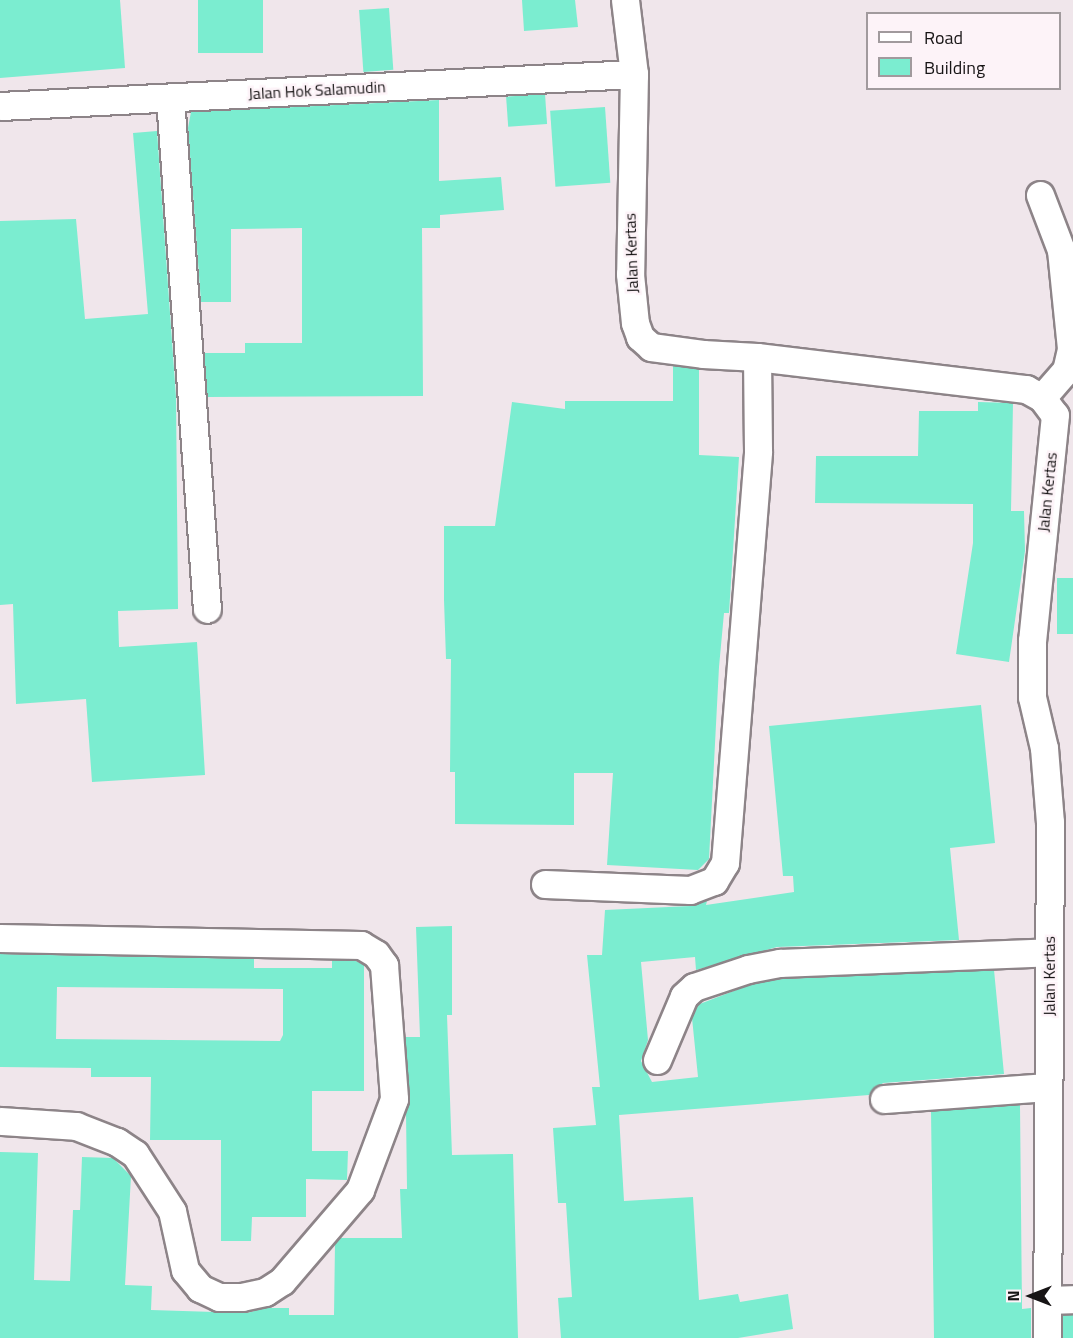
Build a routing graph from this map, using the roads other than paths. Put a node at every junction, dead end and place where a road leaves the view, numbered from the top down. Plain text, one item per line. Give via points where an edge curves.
1 (625, 0) edge
2 (634, 74) junction
3 (170, 98) junction
4 (0, 106) edge
5 (1041, 195) dead end
6 (757, 357) junction
7 (1057, 414) edge
8 (207, 609) dead end
9 (544, 884) dead end
10 (0, 938) edge
11 (1049, 952) junction
12 (657, 1060) dead end
13 (1048, 1088) junction
14 (884, 1099) dead end
15 (0, 1121) edge
16 (1060, 1299) edge
17 (1047, 1338) edge

1 - 2 street, Jalan Kertas
2 - 3 street, Jalan Hok Salamudin
2 - 6 street, Jalan Kertas via 630,274 634,323 640,337 651,347
3 - 4 street, Jalan Hok Salamudin
3 - 8 street
5 - 7 street via 1060,250 1071,349
6 - 7 street, Jalan Kertas via 1026,389
6 - 9 street via 758,451 724,863 714,881 690,890
7 - 11 street, Jalan Kertas via 1032,640 1032,697 1044,748 1050,822
10 - 15 street via 361,945 376,954 384,965 394,1099 360,1190 282,1281 266,1292 242,1297 219,1297 200,1288 185,1270 172,1211 135,1154 117,1142 76,1126
11 - 12 street via 780,963 748,969 694,987 684,996
11 - 13 street, Jalan Kertas
13 - 14 street
13 - 16 street, Jalan Kertas
16 - 17 street, Jalan Kertas

